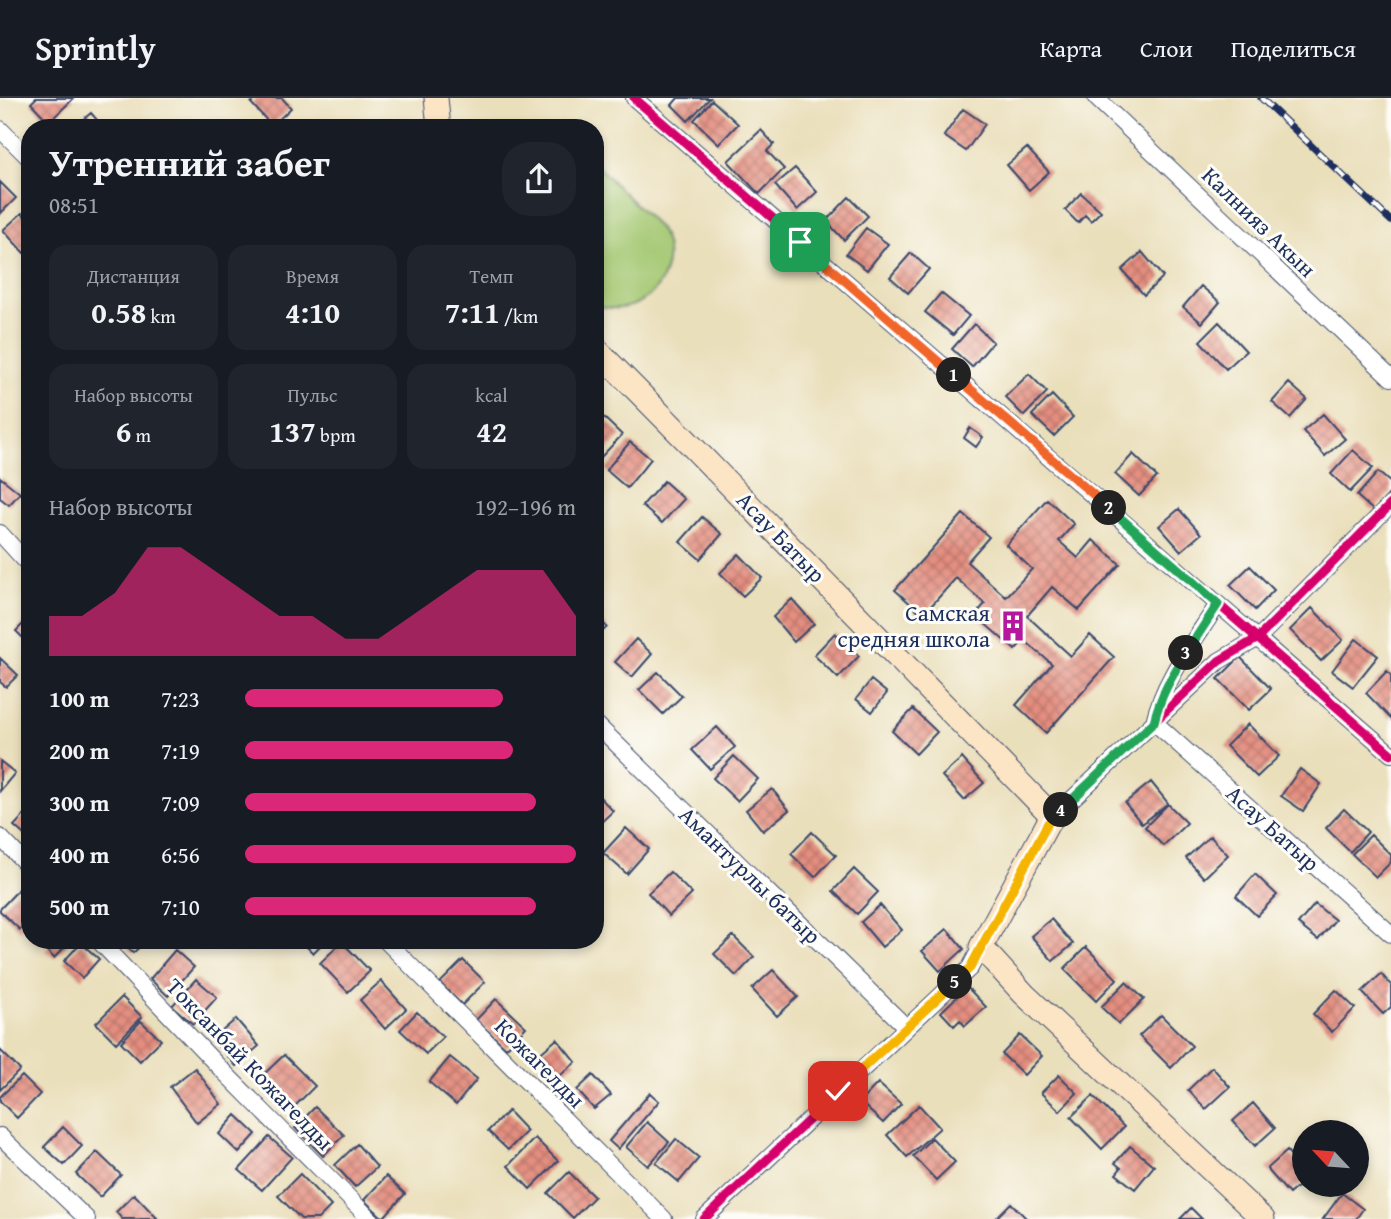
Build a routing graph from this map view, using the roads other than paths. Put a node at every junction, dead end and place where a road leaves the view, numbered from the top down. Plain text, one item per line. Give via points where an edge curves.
1 (436, 98) edge
2 (634, 98) edge
3 (1096, 98) edge
4 (438, 119) edge
5 (0, 129) edge
6 (21, 150) edge
7 (604, 357) edge
8 (1391, 378) edge
9 (1391, 504) edge
10 (0, 533) edge
11 (21, 556) edge
12 (1218, 604) junction
13 (1258, 638) junction
14 (1154, 722) junction
15 (604, 732) edge
16 (1391, 754) edge
17 (1053, 817) junction
18 (0, 836) edge
19 (21, 858) edge
20 (1391, 934) edge
21 (981, 947) junction
22 (107, 949) edge
23 (394, 949) edge
24 (906, 1027) junction
25 (0, 1136) edge
26 (88, 1219) edge
27 (370, 1219) edge
28 (664, 1219) edge
29 (704, 1219) edge
30 (1263, 1219) edge

1 - 4 street
2 - 12 street
3 - 8 street, Калнияз Акын
5 - 6 street
7 - 17 street, Асау Батыр
9 - 13 street
10 - 11 street
12 - 13 street
12 - 14 street via 1170,678
13 - 14 street via 1219,662
13 - 16 street
14 - 17 street
14 - 20 street, Асау Батыр
15 - 24 street, Амантурлы батыр
17 - 21 street
18 - 19 street
21 - 24 street via 970,968
21 - 30 street via 1024,995
22 - 27 street, Токсанбай Кожагелды
23 - 28 street, Кожагелды
24 - 29 street
25 - 26 street

